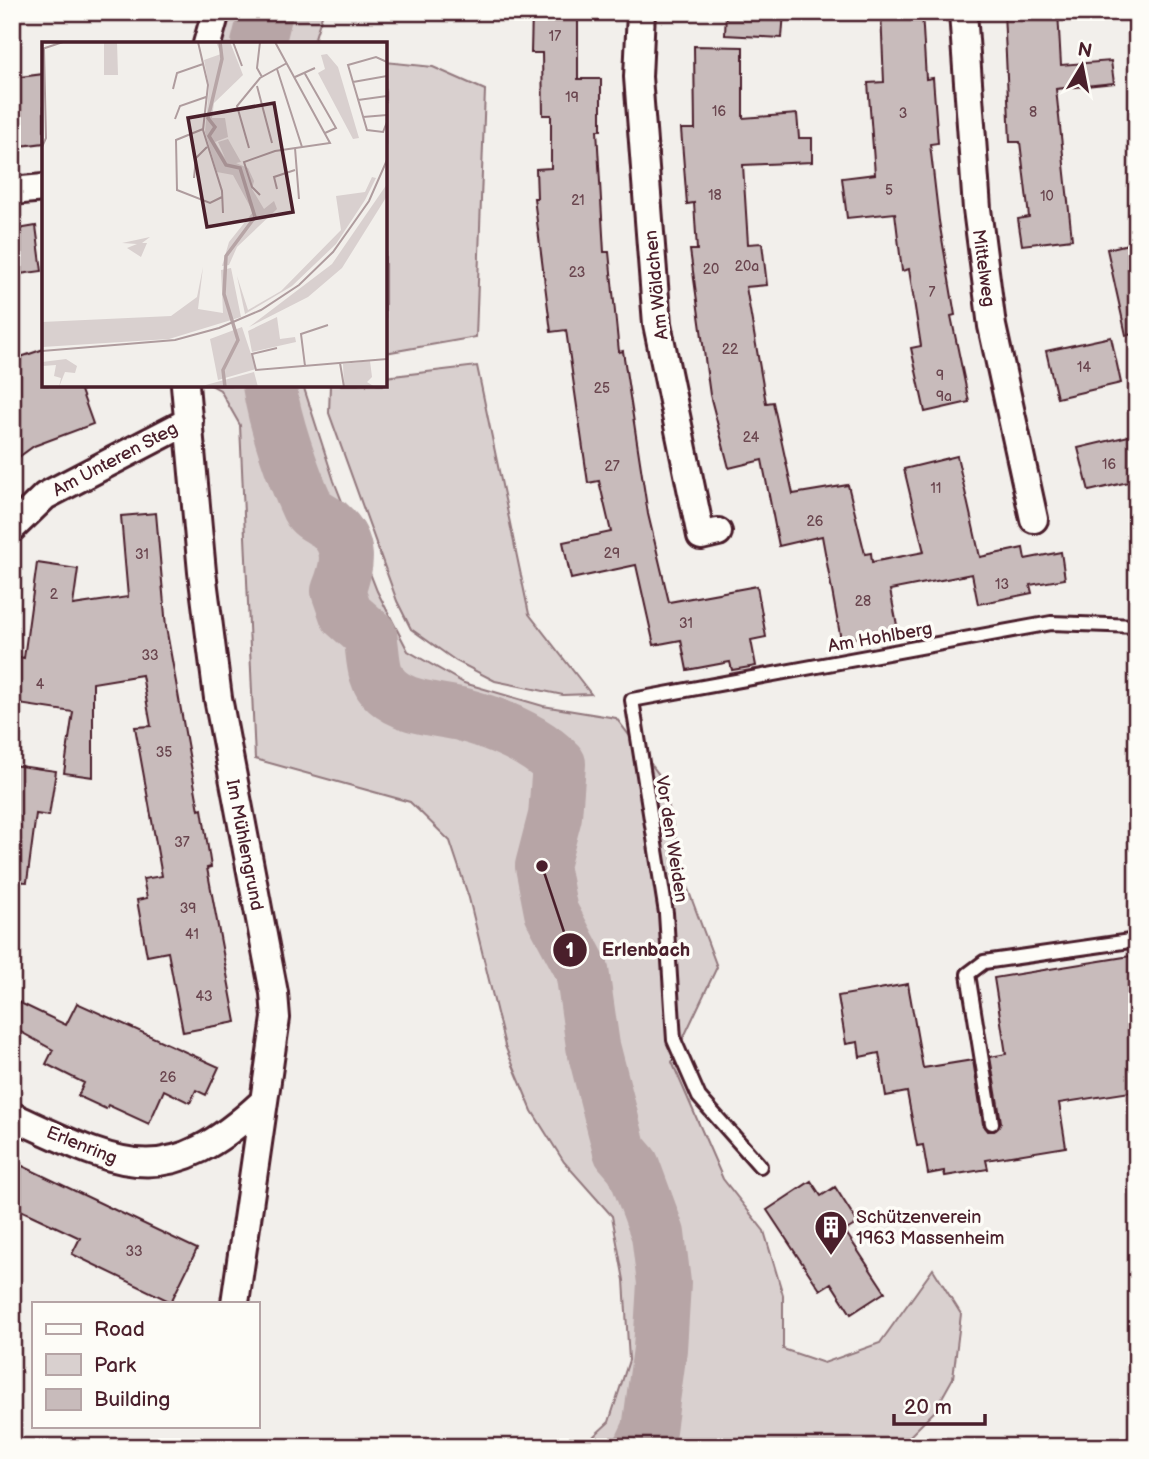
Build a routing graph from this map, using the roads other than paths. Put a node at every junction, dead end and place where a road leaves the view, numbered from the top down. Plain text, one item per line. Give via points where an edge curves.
1 (216, 12) edge
2 (641, 12) edge
3 (963, 12) edge
4 (208, 42) edge
5 (42, 188) edge
6 (12, 191) edge
7 (186, 387) edge
8 (189, 421) junction
9 (1034, 519) dead end
10 (12, 528) edge
11 (718, 532) dead end
12 (1137, 626) edge
13 (632, 701) joint
14 (1137, 940) edge
15 (262, 1102) junction
16 (12, 1116) edge
17 (992, 1123) dead end
18 (760, 1166) dead end
19 (235, 1302) edge

1 - 4 street
2 - 11 street, Am Wäldchen via 639,77 657,324 701,536
3 - 9 street, Mittelweg via 977,209 992,326
5 - 6 street
7 - 8 street, Im Mühlengrund
8 - 10 street, Am Unteren Steg via 45,496
8 - 15 street, Im Mühlengrund via 218,698 274,993 274,1038
12 - 13 lane, Am Hohlberg via 1051,623
13 - 18 lane, Vor den Weiden via 666,913 674,1040 699,1097
14 - 17 lane via 984,962 968,974
15 - 16 street, Erlenring via 230,1133 199,1151 152,1164 94,1154
15 - 19 street, Im Mühlengrund

